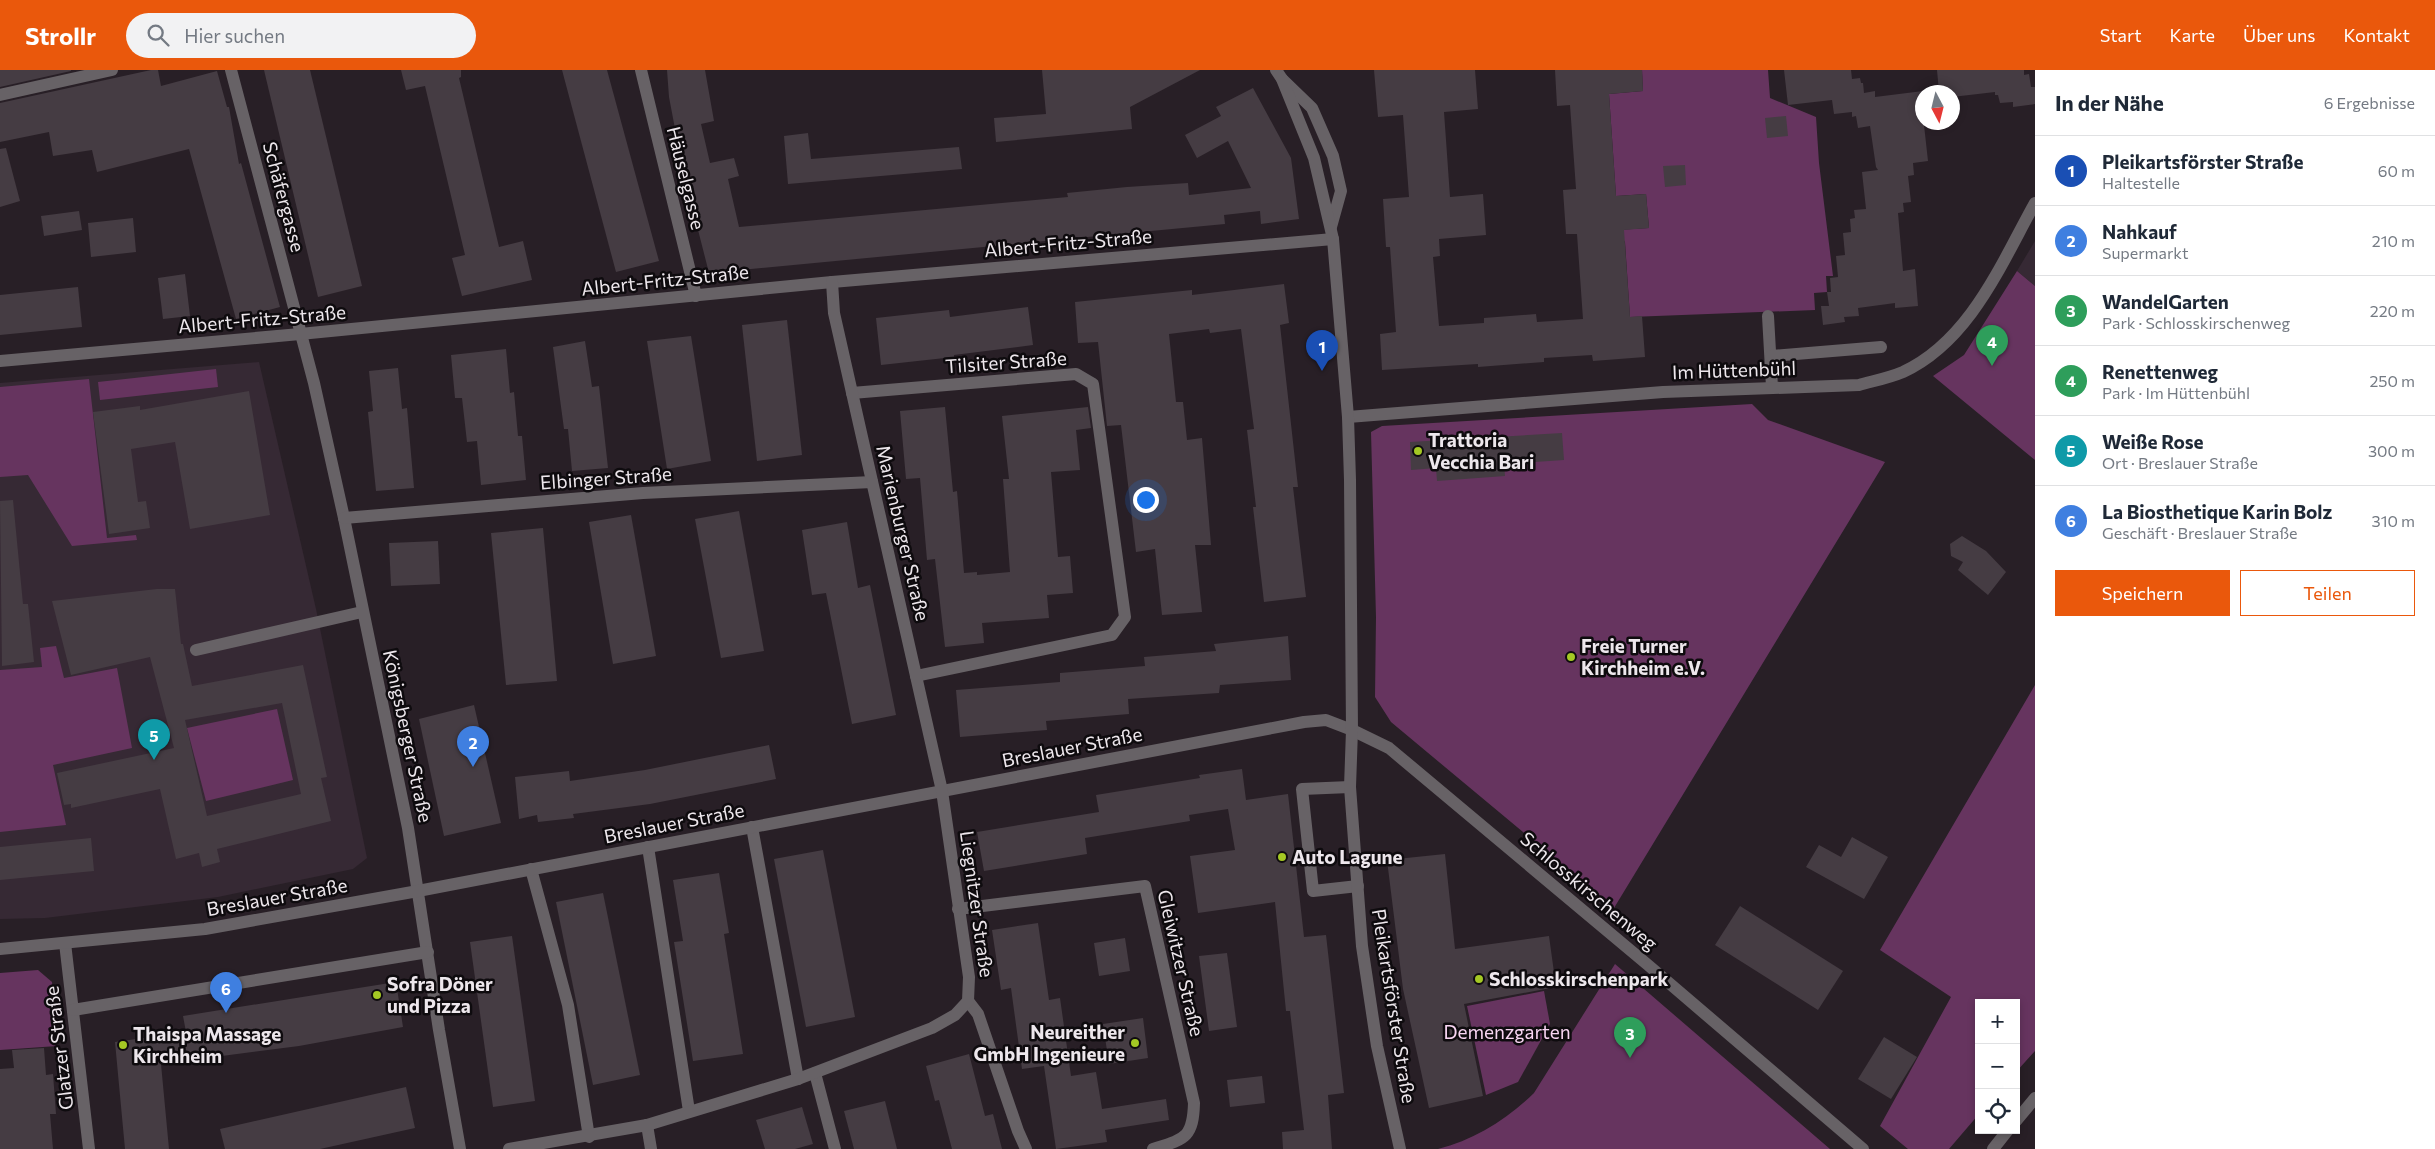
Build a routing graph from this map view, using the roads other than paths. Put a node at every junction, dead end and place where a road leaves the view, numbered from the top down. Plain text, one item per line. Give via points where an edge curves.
1 (112, 70) edge
2 (231, 70) edge
3 (641, 70) edge
4 (1279, 74) edge
5 (0, 95) edge
6 (2035, 203) edge
7 (1332, 233) junction
8 (832, 282) junction
9 (696, 296) junction
10 (1768, 316) dead end
11 (300, 334) junction
12 (1881, 347) dead end
13 (1771, 356) junction
14 (0, 361) edge
15 (1772, 387) junction
16 (852, 393) junction
17 (1348, 418) junction
18 (872, 482) junction
19 (344, 518) junction
20 (362, 612) junction
21 (196, 650) dead end
22 (916, 676) junction
23 (1352, 730) junction
24 (1350, 787) junction
25 (942, 791) junction
26 (752, 827) junction
27 (648, 847) junction
28 (531, 869) junction
29 (1358, 886) junction
30 (418, 891) junction
31 (958, 909) junction
32 (65, 943) junction
33 (0, 949) edge
34 (428, 952) junction
35 (968, 1001) junction
36 (74, 1010) junction
37 (815, 1073) junction
38 (798, 1079) junction
39 (2035, 1098) edge
40 (690, 1111) junction
41 (2020, 1116) edge
42 (646, 1125) junction
43 (2005, 1134) edge
44 (589, 1137) junction
45 (89, 1149) edge
46 (460, 1149) edge
47 (509, 1149) edge
48 (651, 1149) edge
49 (835, 1149) edge
50 (1026, 1149) edge
51 (1153, 1149) edge
52 (1400, 1149) edge
53 (1863, 1149) edge
54 (1993, 1149) edge

1 - 5 street
2 - 11 street, Schäfergasse
3 - 9 street, Häuselgasse
4 - 7 street, Pleikartsförster Straße via 1314,158
4 - 7 street via 1312,108 1333,156 1341,191
6 - 15 street, Im Hüttenbühl via 1997,274 1970,315 1938,351 1904,372 1858,385
7 - 8 street, Albert-Fritz-Straße
7 - 17 street, Pleikartsförster Straße
8 - 9 street, Albert-Fritz-Straße
8 - 16 street, Marienburger Straße via 834,313
9 - 11 street, Albert-Fritz-Straße
10 - 13 street
11 - 14 street, Albert-Fritz-Straße
11 - 19 street, Königsberger Straße
12 - 13 street
13 - 15 street
15 - 17 street, Im Hüttenbühl via 1663,392
16 - 18 street, Marienburger Straße
16 - 22 street, Tilsiter Straße via 1076,374 1093,384 1125,617 1112,635
17 - 23 street, Pleikartsförster Straße
18 - 19 street, Elbinger Straße via 643,492
18 - 22 street, Marienburger Straße
19 - 20 street, Königsberger Straße
20 - 21 street
20 - 30 street, Königsberger Straße via 408,828
22 - 25 street, Marienburger Straße
23 - 24 street, Pleikartsförster Straße
23 - 25 street, Breslauer Straße via 1326,720 1304,722
23 - 53 street, Schlosskirschenweg via 1389,748
24 - 29 street, Pleikartsförster Straße
24 - 29 street via 1302,789 1312,891
25 - 26 street, Breslauer Straße
25 - 31 street, Liegnitzer Straße
26 - 27 street, Breslauer Straße
26 - 38 street
27 - 28 street, Breslauer Straße
27 - 40 street
28 - 30 street, Breslauer Straße
28 - 44 street via 568,1005
29 - 52 street, Pleikartsförster Straße via 1362,946 1377,1046
30 - 32 street, Breslauer Straße via 205,929
30 - 34 street, Königsberger Straße
31 - 35 street, Liegnitzer Straße via 970,977
31 - 51 street, Gleiwitzer Straße via 1145,886 1194,1103 1194,1125 1187,1134 1173,1143
32 - 33 street, Breslauer Straße
32 - 36 street, Glatzer Straße
34 - 36 street
34 - 46 street, Königsberger Straße
35 - 37 street, Liegnitzer Straße via 955,1015 932,1028
35 - 50 street via 978,1014
36 - 45 street, Glatzer Straße
37 - 38 street, Liegnitzer Straße
37 - 49 street
38 - 40 street, Liegnitzer Straße
39 - 41 street
40 - 42 street, Liegnitzer Straße
42 - 44 street, Liegnitzer Straße
42 - 48 street
43 - 54 street
44 - 47 street, Liegnitzer Straße

